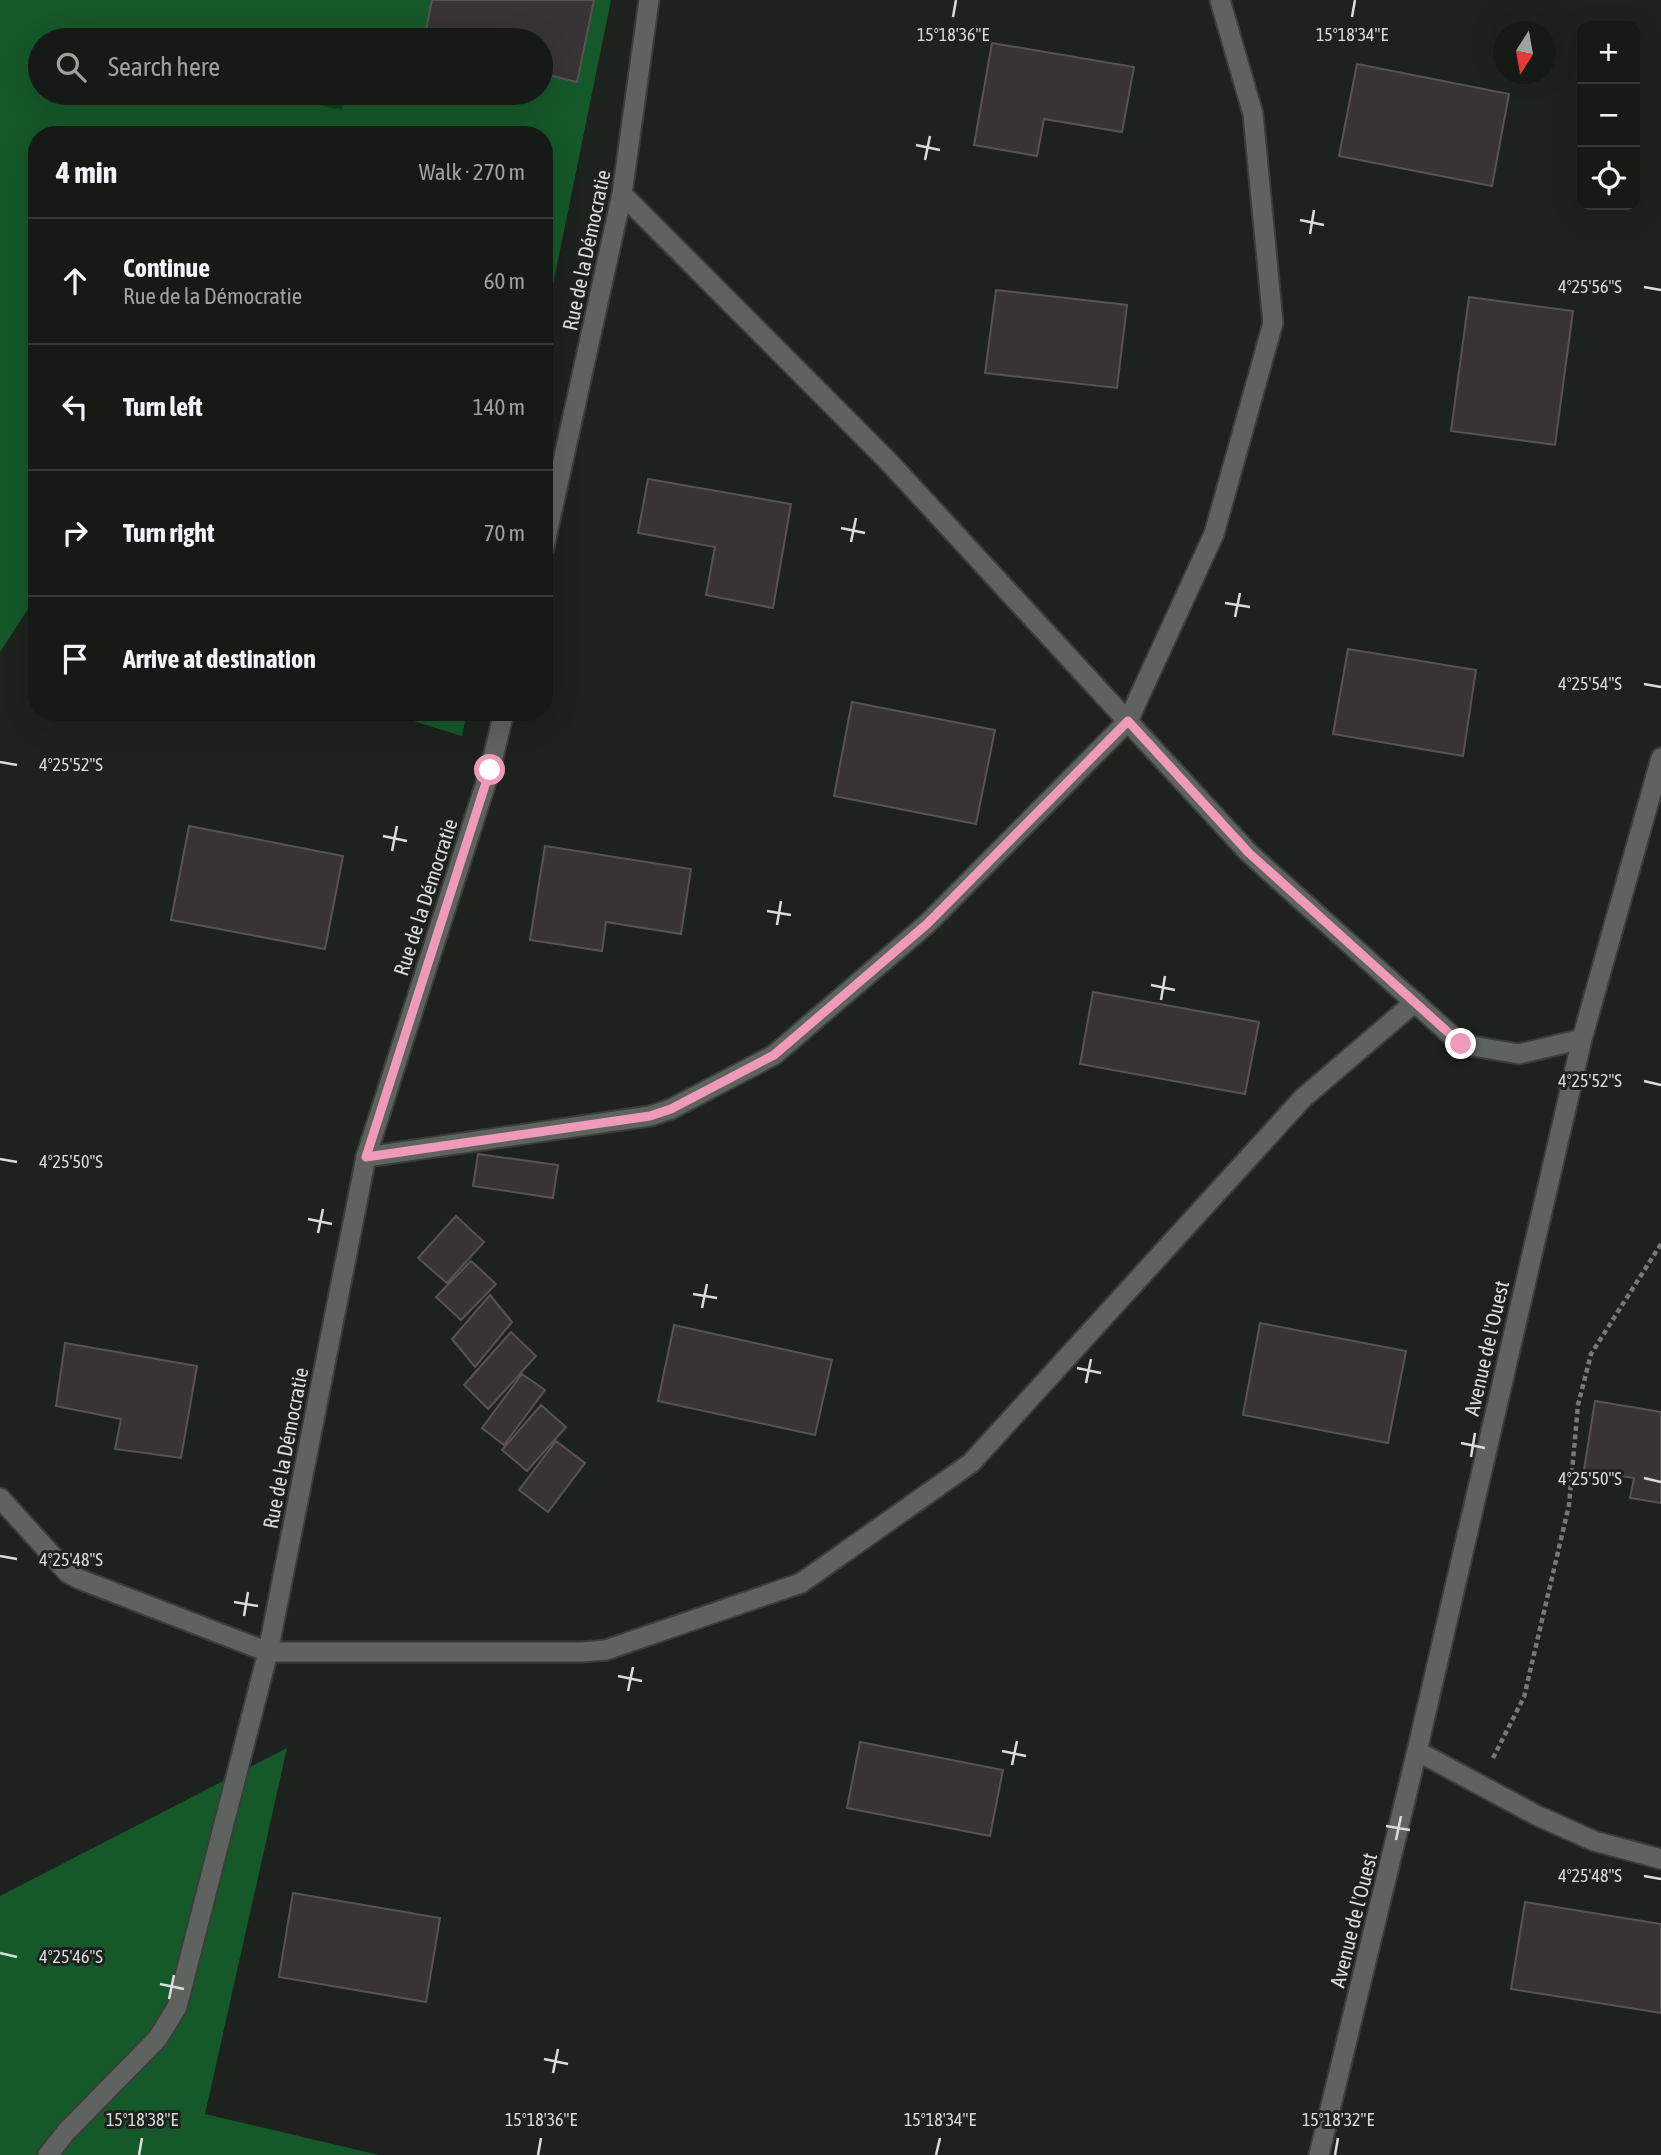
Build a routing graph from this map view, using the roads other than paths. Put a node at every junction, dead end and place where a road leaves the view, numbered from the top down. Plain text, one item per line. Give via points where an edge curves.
1 (649, 0) edge
2 (1220, 0) edge
3 (622, 194) junction
4 (553, 506) edge
5 (502, 721) edge
6 (1128, 721) junction
7 (1661, 758) edge
8 (1415, 1002) junction
9 (1582, 1039) junction
10 (366, 1157) junction
11 (0, 1498) edge
12 (268, 1653) junction
13 (1417, 1751) junction
14 (1661, 1859) edge
15 (48, 2155) edge
16 (1319, 2155) edge

1 - 3 street, Rue de la Démocratie
2 - 6 street via 1253,114 1273,323 1214,534
3 - 4 street, Rue de la Démocratie
3 - 6 street via 888,461
5 - 10 street, Rue de la Démocratie
6 - 8 street via 1249,853
6 - 10 street via 927,924 774,1055 650,1116
7 - 9 street, Avenue de l'Ouest
8 - 9 street via 1461,1044 1520,1054
8 - 12 street via 1303,1098 971,1463 801,1583 606,1650
9 - 13 street, Avenue de l'Ouest
10 - 12 street, Rue de la Démocratie
11 - 12 street via 68,1573
12 - 15 street, Rue de la Démocratie via 177,2007 159,2038
13 - 14 street via 1594,1841
13 - 16 street, Avenue de l'Ouest

